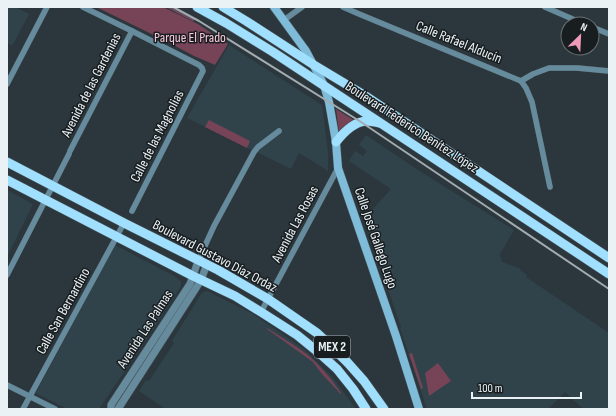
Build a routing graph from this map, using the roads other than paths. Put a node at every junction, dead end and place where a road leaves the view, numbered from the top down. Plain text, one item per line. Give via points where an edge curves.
1 (47, 7) edge
2 (83, 7) edge
3 (197, 7) edge
4 (223, 7) edge
5 (274, 7) edge
6 (302, 7) edge
7 (343, 7) edge
8 (545, 7) edge
9 (566, 16) edge
10 (284, 20) junction
11 (132, 31) junction
12 (316, 69) junction
13 (609, 71) edge
14 (521, 81) junction
15 (7, 84) edge
16 (324, 85) junction
17 (384, 125) junction
18 (279, 131) dead end
19 (336, 142) junction
20 (7, 162) edge
21 (338, 168) junction
22 (7, 180) edge
23 (53, 186) junction
24 (550, 187) dead end
25 (46, 200) junction
26 (132, 211) dead end
27 (124, 223) junction
28 (117, 237) junction
29 (609, 258) edge
30 (203, 263) junction
31 (609, 274) edge
32 (7, 275) edge
33 (197, 278) junction
34 (268, 299) junction
35 (261, 312) junction
36 (7, 384) edge
37 (30, 397) junction
38 (23, 409) edge
39 (55, 409) edge
40 (111, 409) edge
41 (118, 409) edge
42 (366, 409) edge
43 (384, 409) edge
44 (419, 409) edge

1 - 15 street
2 - 11 street
3 - 16 main road, Boulevard Federico Benítez López
4 - 12 main road, Boulevard Federico Benítez López
5 - 10 main road, Calle José Gallego Lugo
6 - 10 street
7 - 14 street, Calle Rafael Alducín
8 - 9 street
10 - 12 main road, Calle José Gallego Lugo
11 - 23 street, Avenida de las Gardenias
11 - 26 street, Calle de las Magnolias via 199,65 203,71
12 - 16 main road, Calle José Gallego Lugo
12 - 29 main road, Boulevard Federico Benítez López via 364,95
13 - 14 street via 549,68
14 - 24 street via 532,102
16 - 17 main road, Boulevard Federico Benítez López
16 - 19 main road, Calle José Gallego Lugo
17 - 19 main road via 361,122 342,134
17 - 31 main road, Boulevard Federico Benítez López
18 - 30 street via 254,152 214,226
19 - 21 main road, Calle José Gallego Lugo
20 - 23 main road, Boulevard Gustavo Díaz Ordaz / MEX 2
21 - 34 street, Avenida Las Rosas
21 - 44 main road, Calle José Gallego Lugo
22 - 25 main road, Boulevard Gustavo Díaz Ordaz / MEX 2
23 - 25 street, Avenida de las Gardenias
23 - 27 main road, Boulevard Gustavo Díaz Ordaz / MEX 2
25 - 28 main road, Boulevard Gustavo Díaz Ordaz / MEX 2
25 - 32 street, Avenida de las Gardenias
27 - 28 street, Calle San Bernardino
27 - 30 main road, Boulevard Gustavo Díaz Ordaz / MEX 2
28 - 33 main road, Boulevard Gustavo Díaz Ordaz / MEX 2
28 - 37 street, Calle San Bernardino
30 - 33 street, Avenida Las Palmas
30 - 34 main road, Boulevard Gustavo Díaz Ordaz / MEX 2
33 - 35 main road, Boulevard Gustavo Díaz Ordaz / MEX 2 via 236,296
33 - 40 street, Avenida Las Palmas via 190,284 111,405
33 - 41 street, Avenida Las Palmas via 157,349
34 - 35 street, Avenida Las Rosas
34 - 43 main road, Boulevard Gustavo Díaz Ordaz / MEX 2 via 317,333 348,362
35 - 42 main road, Boulevard Gustavo Díaz Ordaz / MEX 2 via 297,335 337,369
36 - 37 street
37 - 38 street, Calle San Bernardino
37 - 39 street

